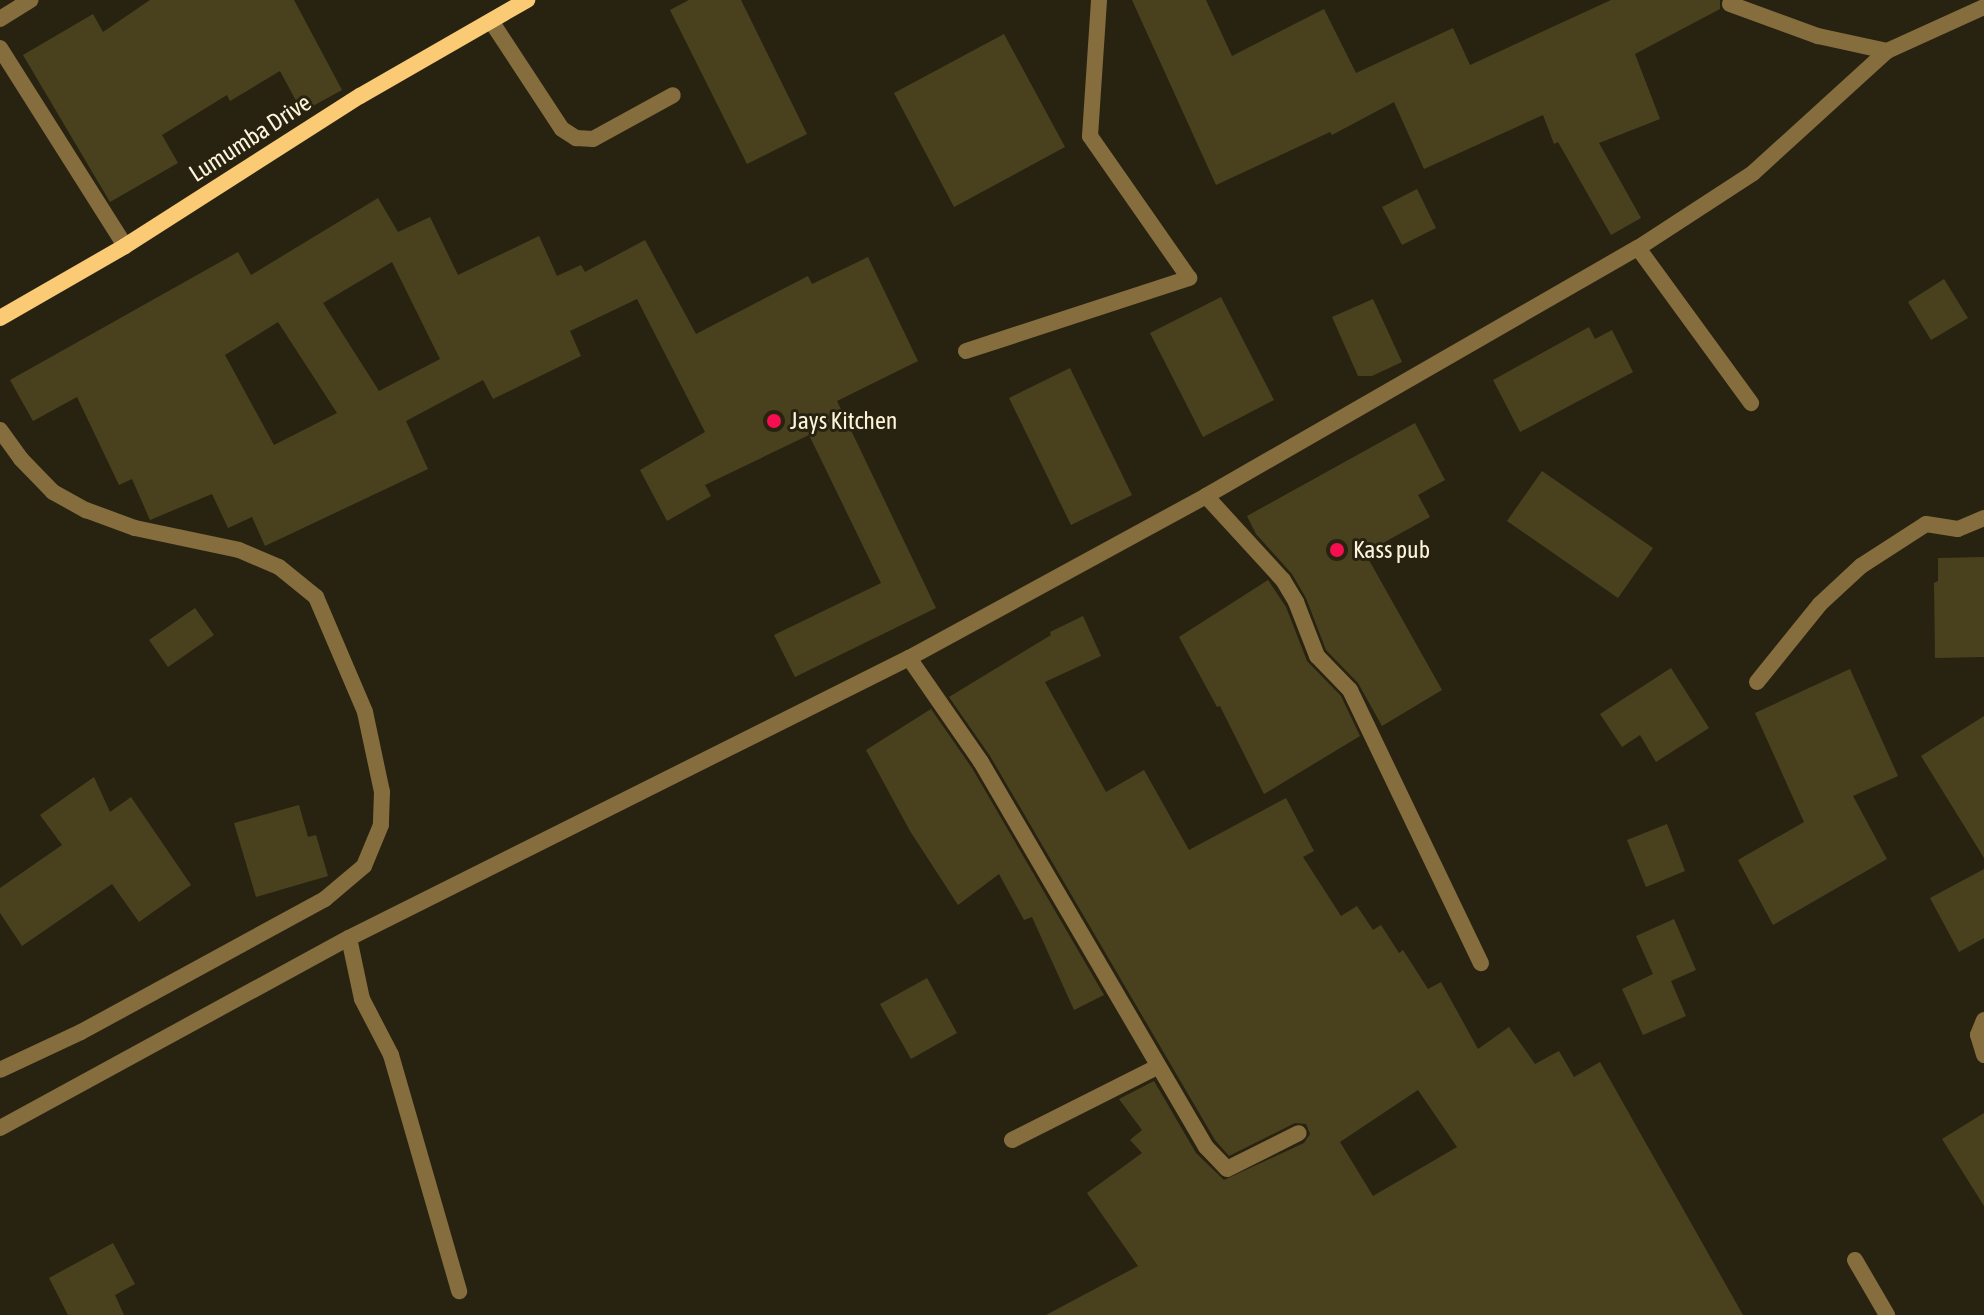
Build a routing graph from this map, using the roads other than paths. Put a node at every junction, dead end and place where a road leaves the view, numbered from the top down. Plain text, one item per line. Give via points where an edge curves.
1 (30, 0) edge
2 (527, 0) edge
3 (1099, 0) edge
4 (1730, 4) dead end
5 (1984, 7) edge
6 (0, 19) edge
7 (491, 21) junction
8 (0, 48) edge
9 (1887, 51) junction
10 (673, 95) dead end
11 (125, 246) junction
12 (1638, 248) junction
13 (0, 318) edge
14 (966, 351) dead end
15 (1751, 403) dead end
16 (0, 430) edge
17 (1206, 496) junction
18 (1984, 518) edge
19 (909, 658) junction
20 (1757, 682) dead end
21 (349, 938) junction
22 (1481, 963) dead end
23 (1984, 1020) edge
24 (1984, 1055) edge
25 (1157, 1067) junction
26 (0, 1070) edge
27 (0, 1128) edge
28 (1299, 1133) dead end
29 (1012, 1140) dead end
30 (1855, 1260) dead end
31 (459, 1291) dead end
32 (1887, 1315) edge

1 - 6 street
2 - 7 street, Lumumba Drive
3 - 14 street via 1090,136 1189,278
4 - 9 street via 1818,36
5 - 9 street
7 - 10 street via 562,129 576,138 593,139
7 - 11 street, Lumumba Drive via 360,96
8 - 11 street
9 - 12 street via 1753,173
11 - 13 street, Lumumba Drive
12 - 15 street
12 - 17 street
16 - 26 street via 53,492 86,510 135,528 239,550 279,567 316,597 365,712 382,792 381,825 364,866 325,899 81,1032
17 - 19 street
17 - 22 street via 1283,580 1317,656 1350,690
18 - 20 street via 1958,529 1926,524 1861,566 1820,604
19 - 21 street
19 - 25 street via 981,762
21 - 27 street
21 - 31 street via 362,999 391,1055
23 - 24 street via 1978,1035
25 - 28 street via 1206,1147 1227,1169
25 - 29 street
30 - 32 street

